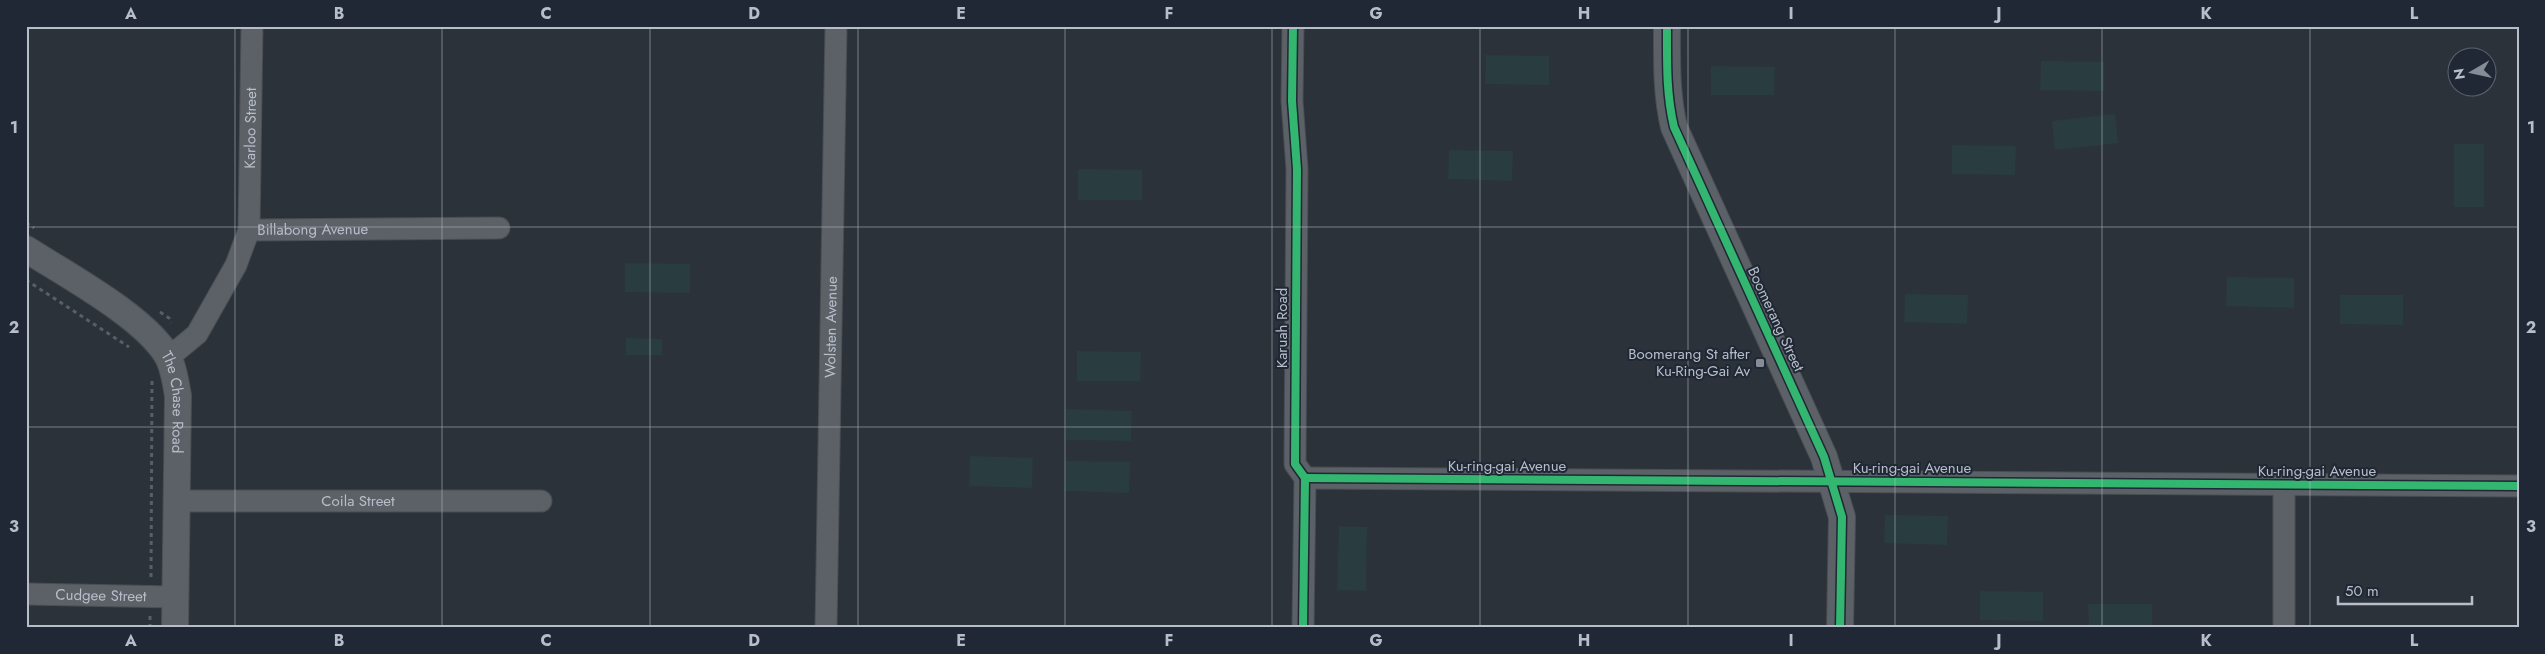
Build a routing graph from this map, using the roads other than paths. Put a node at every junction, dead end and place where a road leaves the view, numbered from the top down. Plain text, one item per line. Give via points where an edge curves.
1 (252, 26) edge
2 (836, 26) edge
3 (1293, 26) edge
4 (1668, 26) edge
5 (499, 228) dead end
6 (249, 230) junction
7 (26, 249) edge
8 (160, 366) junction
9 (1305, 478) junction
10 (1833, 482) junction
11 (2284, 484) junction
12 (2519, 486) edge
13 (176, 501) junction
14 (541, 501) dead end
15 (26, 594) edge
16 (163, 597) junction
17 (175, 628) edge
18 (826, 628) edge
19 (1303, 628) edge
20 (1840, 628) edge
21 (2284, 628) edge

1 - 6 street, Karloo Street
2 - 18 street, Wolsten Avenue
3 - 9 street, Karuah Road via 1292,101 1297,168 1295,464
4 - 10 street, Boomerang Street via 1666,81 1674,127
5 - 6 street, Billabong Avenue
6 - 8 street, Billabong Avenue via 236,265 196,334
7 - 8 street, The Chase Road via 140,323 156,340
8 - 13 street, The Chase Road via 175,374 178,396
9 - 10 street, Ku-ring-gai Avenue
9 - 19 street, Karuah Road
10 - 11 street, Ku-ring-gai Avenue
10 - 20 street, Boomerang Street via 1842,517
11 - 12 street, Ku-ring-gai Avenue
11 - 21 street
13 - 14 street, Coila Street
13 - 16 street, The Chase Road
15 - 16 street, Cudgee Street
16 - 17 street, The Chase Road

